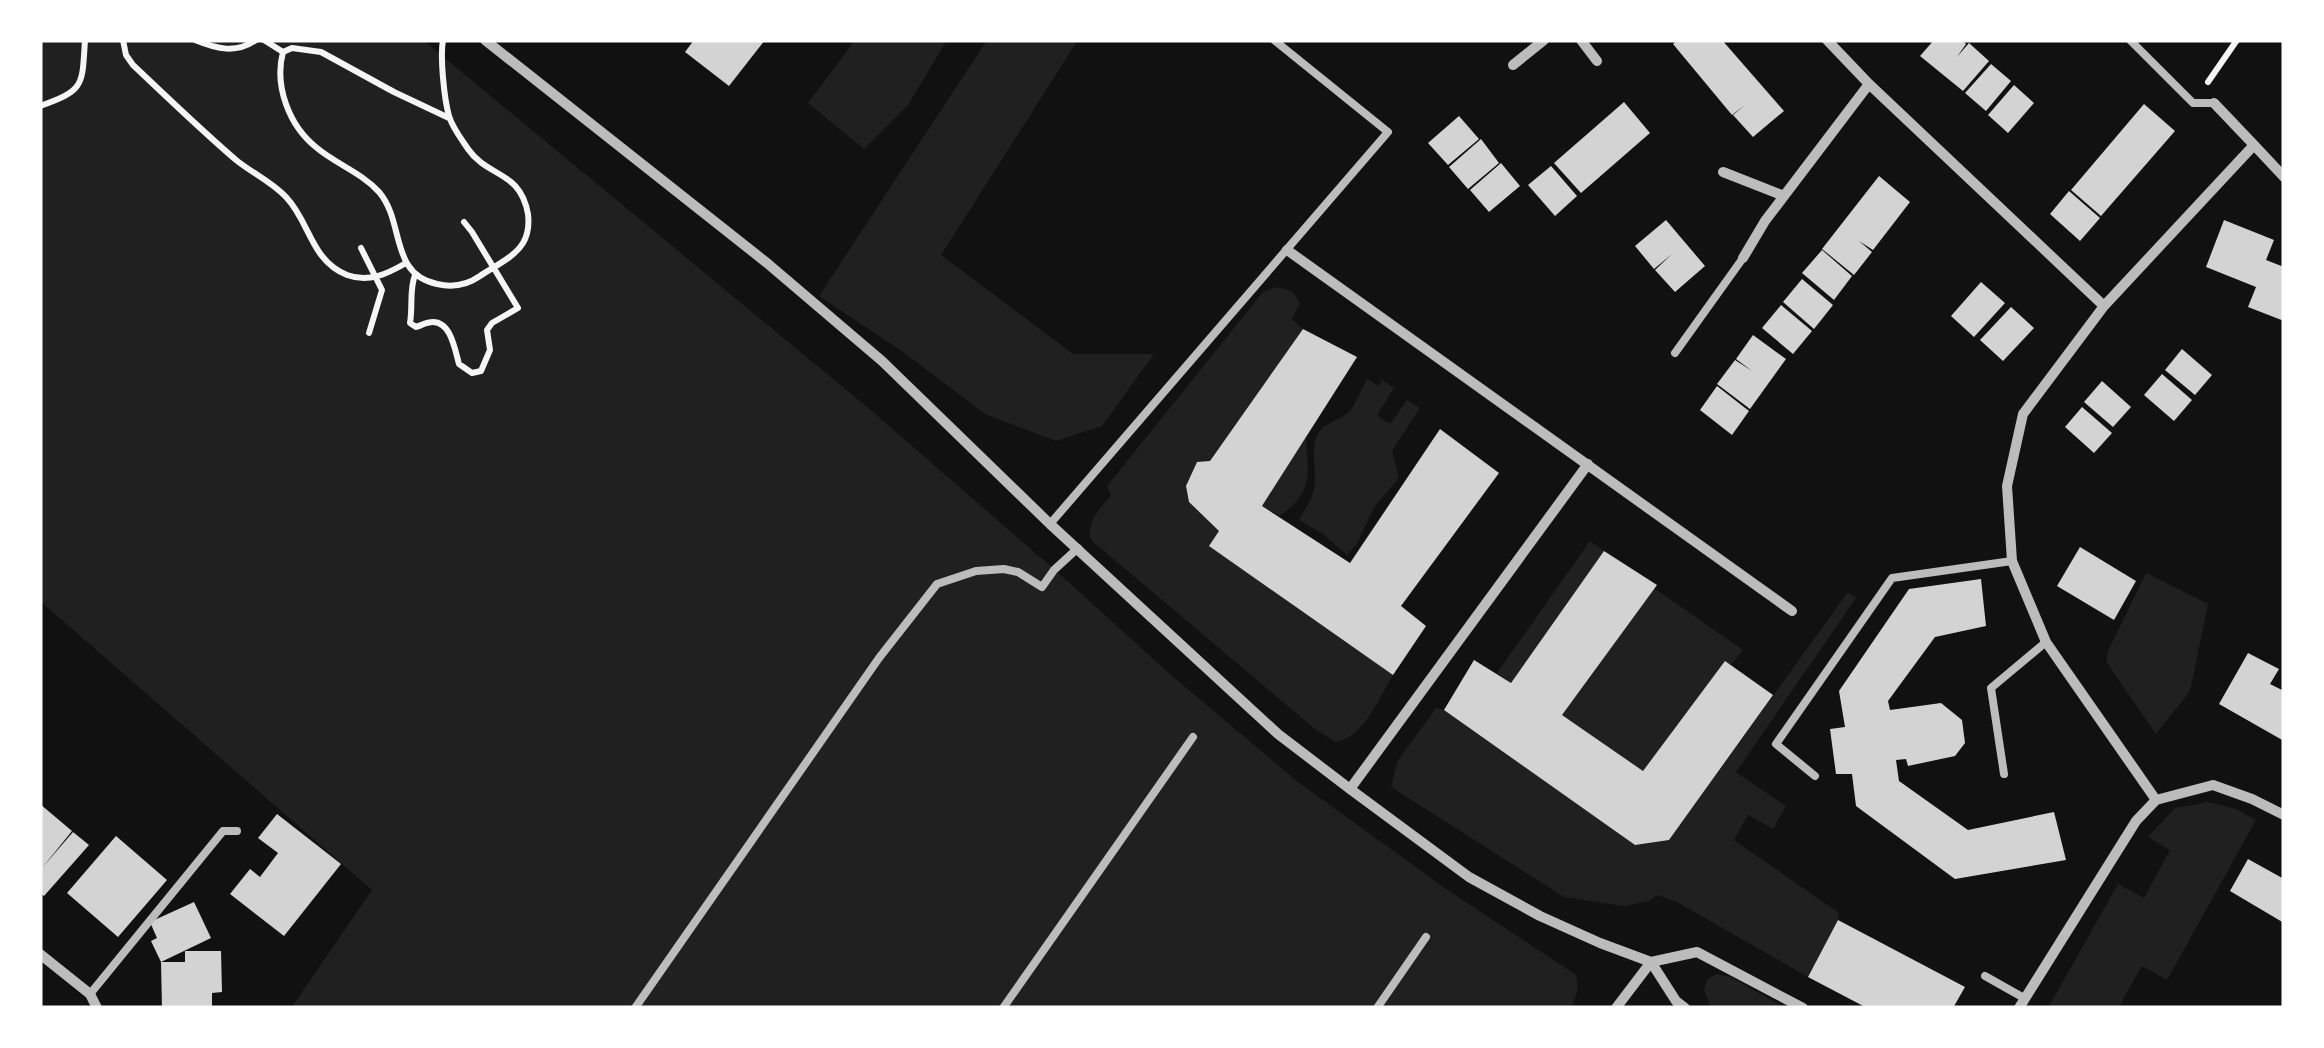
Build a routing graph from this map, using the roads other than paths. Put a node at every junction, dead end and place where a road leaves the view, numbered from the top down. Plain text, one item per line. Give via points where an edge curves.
1 (485, 40) edge
2 (1274, 40) edge
3 (1544, 40) edge
4 (1581, 40) edge
5 (1827, 40) edge
6 (2130, 40) edge
7 (1598, 61) dead end
8 (1513, 66) dead end
9 (1869, 84) junction
10 (2214, 104) joint
11 (2254, 145) junction
12 (1723, 172) dead end
13 (2284, 176) edge
14 (1784, 196) junction
15 (1287, 250) junction
16 (1744, 258) joint
17 (2104, 306) junction
18 (1675, 353) dead end
19 (1588, 464) junction
20 (1050, 524) junction
21 (1078, 548) junction
22 (2012, 561) junction
23 (1792, 611) dead end
24 (2046, 642) junction
25 (1193, 738) dead end
26 (2004, 774) dead end
27 (1815, 776) dead end
28 (1350, 789) junction
29 (2156, 800) junction
30 (2284, 815) edge
31 (236, 830) dead end
32 (1426, 937) dead end
33 (40, 954) edge
34 (1651, 962) junction
35 (1984, 976) dead end
36 (90, 994) junction
37 (2022, 1003) edge
38 (97, 1008) edge
39 (635, 1008) edge
40 (1003, 1008) edge
41 (1377, 1008) edge
42 (1616, 1008) edge
43 (1685, 1008) edge
44 (1803, 1008) edge

1 - 20 street via 767,263 882,362
2 - 15 lane via 1388,132
3 - 8 street
4 - 7 street
5 - 9 street
6 - 10 lane via 2193,103
9 - 14 street
9 - 17 street
10 - 11 street
11 - 13 street
11 - 17 street
12 - 14 street
14 - 16 street
15 - 19 street
15 - 20 lane
16 - 18 lane
17 - 22 street via 2023,414 2007,486
19 - 23 street
19 - 28 street
20 - 21 street
21 - 28 street via 1278,734
21 - 39 lane via 1042,587 1004,569 937,584
22 - 24 street
22 - 27 lane via 1892,578 1776,744
24 - 26 lane via 1991,688
24 - 29 street
25 - 40 lane
28 - 34 street via 1469,877 1540,916
29 - 30 street via 2213,785
29 - 37 street via 2136,821
31 - 36 lane via 224,830
32 - 41 lane
33 - 36 street
34 - 42 street
34 - 43 street
34 - 44 street via 1697,952
35 - 37 lane
36 - 38 street

